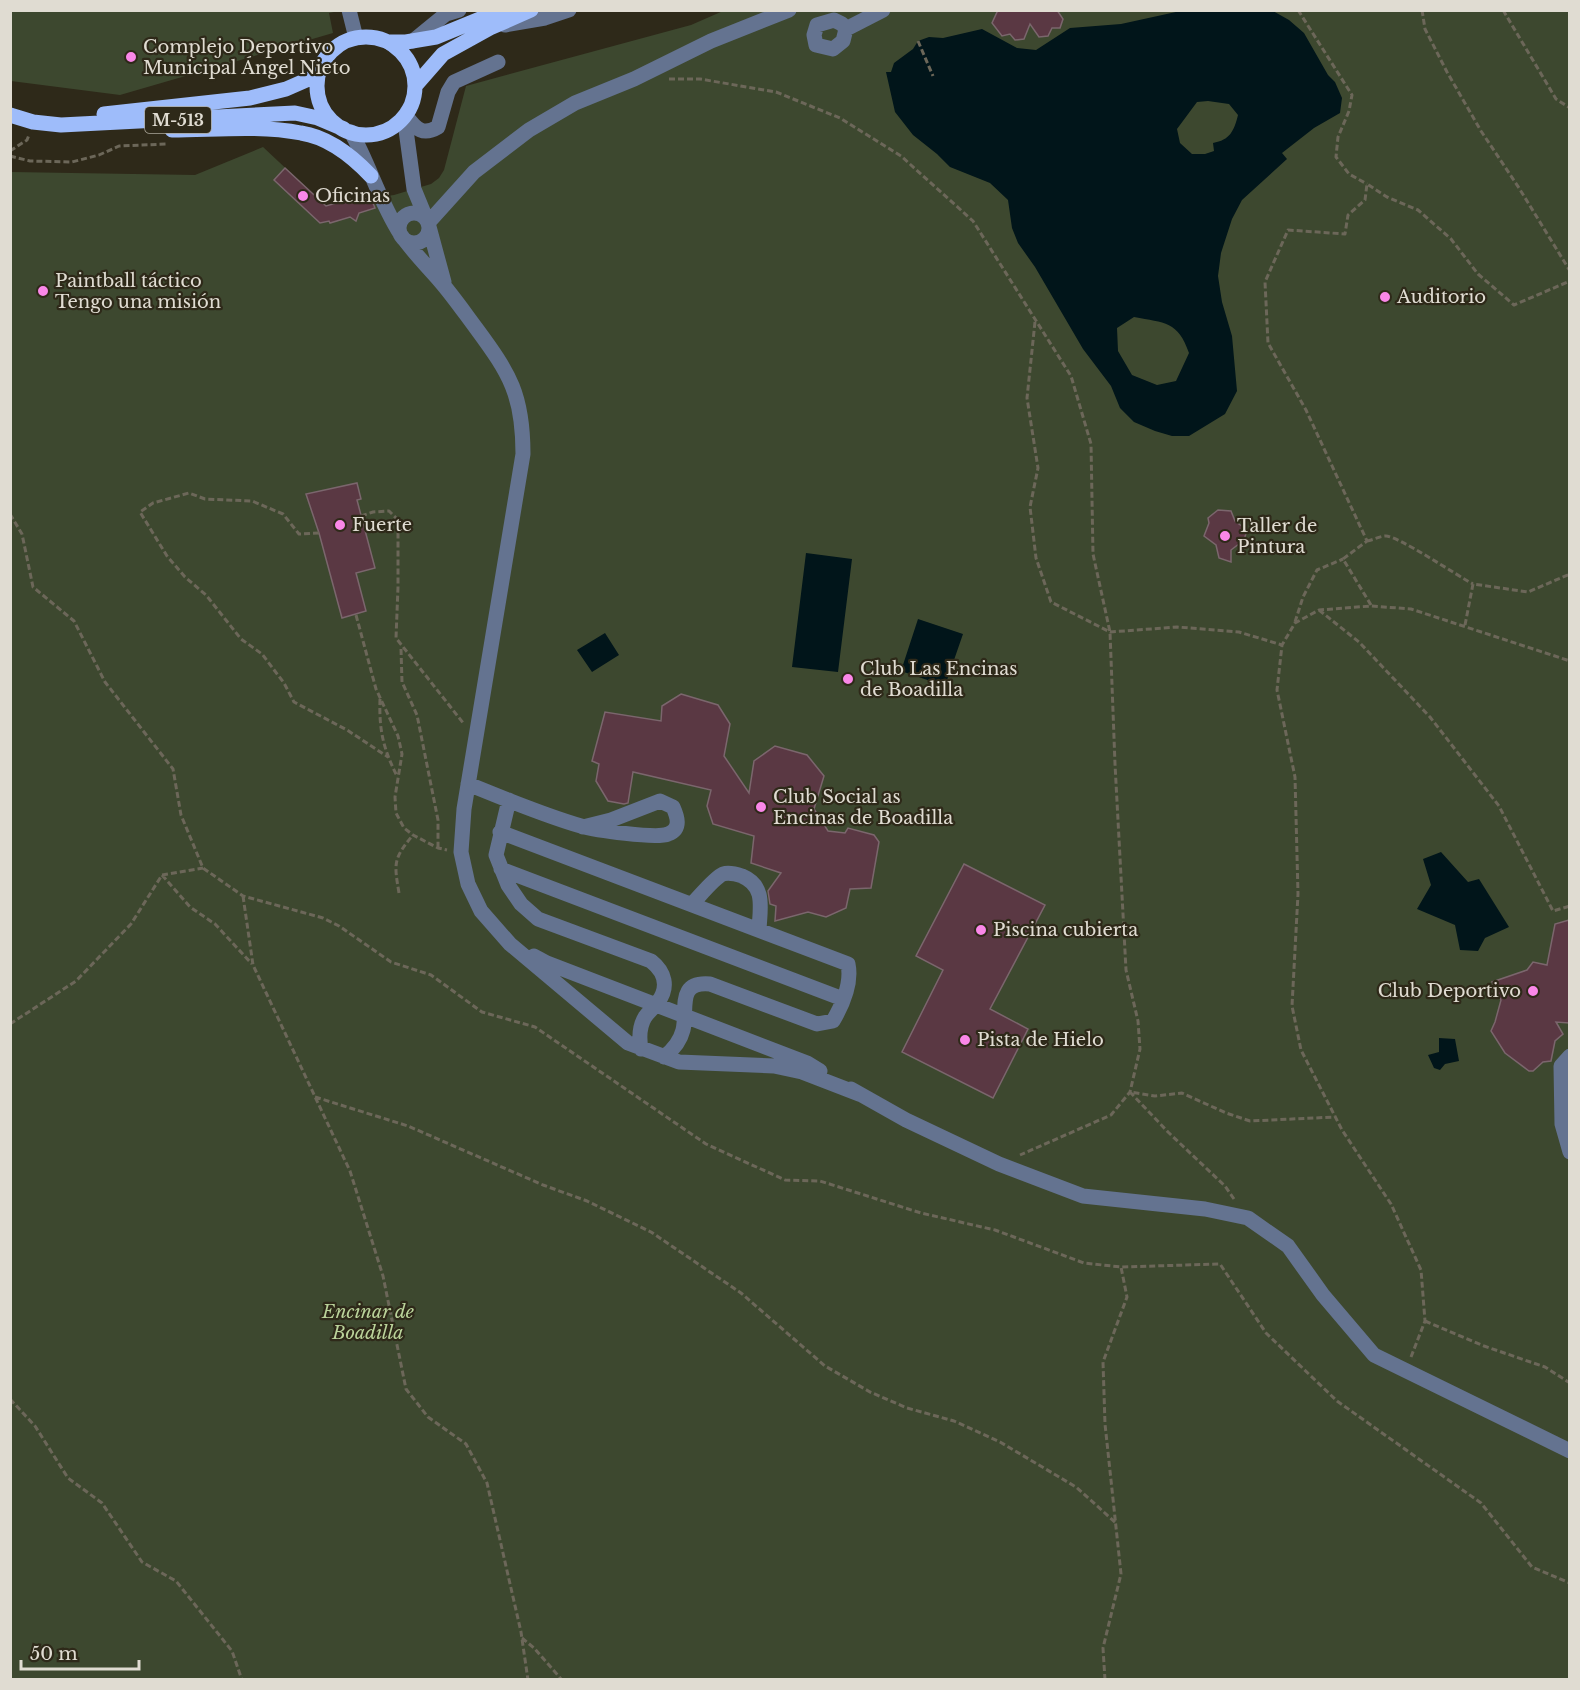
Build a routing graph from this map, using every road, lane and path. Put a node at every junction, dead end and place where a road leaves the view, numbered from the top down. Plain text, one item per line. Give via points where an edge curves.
1 (348, 10) edge
2 (459, 10) edge
3 (502, 10) edge
4 (531, 10) edge
5 (569, 10) edge
6 (789, 10) edge
7 (883, 10) edge
8 (1298, 10) edge
9 (1422, 10) edge
10 (1503, 10) edge
11 (490, 27) junction
12 (846, 29) dead end
13 (356, 38) junction
14 (413, 41) junction
15 (918, 41) dead end
16 (388, 42) junction
17 (498, 62) dead end
18 (318, 75) junction
19 (933, 76) dead end
20 (667, 79) dead end
21 (415, 86) junction
22 (1569, 108) edge
23 (10, 113) edge
24 (407, 115) junction
25 (33, 122) junction
26 (61, 125) junction
27 (347, 131) junction
28 (169, 144) dead end
29 (10, 151) edge
30 (10, 156) edge
31 (371, 176) junction
32 (1366, 184) junction
33 (428, 223) junction
34 (402, 237) junction
35 (1569, 271) edge
36 (1569, 281) edge
37 (446, 288) junction
38 (1035, 320) junction
39 (10, 514) edge
40 (361, 516) dead end
41 (319, 533) dead end
42 (1367, 541) junction
43 (1343, 560) junction
44 (1569, 574) edge
45 (1473, 584) junction
46 (1371, 606) junction
47 (1319, 610) junction
48 (356, 615) dead end
49 (1295, 623) junction
50 (1465, 626) junction
51 (1110, 632) junction
52 (1282, 645) junction
53 (401, 647) junction
54 (1569, 661) edge
55 (380, 698) junction
56 (478, 735) junction
57 (388, 758) junction
58 (397, 776) junction
59 (468, 784) junction
60 (509, 800) junction
61 (583, 827) junction
62 (500, 832) junction
63 (412, 835) junction
64 (438, 848) junction
65 (460, 852) junction
66 (203, 868) junction
67 (501, 869) junction
68 (162, 875) junction
69 (399, 893) dead end
70 (243, 896) junction
71 (692, 904) junction
72 (1569, 906) edge
73 (759, 930) junction
74 (510, 944) junction
75 (253, 965) junction
76 (843, 999) junction
77 (656, 1005) junction
78 (684, 1015) junction
79 (10, 1024) edge
80 (641, 1049) junction
81 (1569, 1056) edge
82 (663, 1058) junction
83 (1130, 1092) junction
84 (859, 1094) junction
85 (315, 1097) junction
86 (1335, 1118) junction
87 (1569, 1152) edge
88 (999, 1164) junction
89 (1248, 1218) junction
90 (1120, 1267) junction
91 (1425, 1321) junction
92 (1406, 1371) junction
93 (1569, 1383) edge
94 (10, 1399) edge
95 (1569, 1451) edge
96 (1116, 1523) junction
97 (1569, 1583) edge
98 (522, 1637) junction
99 (242, 1680) edge
100 (528, 1680) edge
101 (562, 1680) edge
102 (1105, 1680) edge

1 - 13 street
2 - 14 street via 446,14
3 - 14 main road via 436,37
4 - 11 main road
5 - 11 street
6 - 33 street via 575,103 529,130 474,172
7 - 12 street
8 - 32 path via 1352,95 1338,137 1336,157 1348,174
9 - 35 path via 1425,29 1453,82
10 - 22 path via 1556,99
11 - 21 main road via 443,54
13 - 16 main road
13 - 18 main road via 331,50
14 - 16 main road
15 - 19 path
16 - 21 main road via 408,60
17 - 24 street via 454,82 438,128 422,132
18 - 23 main road, M-513 via 286,89 202,104 98,115
18 - 27 main road via 318,94 324,112
20 - 38 path via 700,79 776,92 840,118 901,156 973,221
21 - 24 main road
23 - 25 main road, M-513
24 - 27 main road, M-513 via 382,131 364,135
24 - 33 street via 414,189
25 - 26 main road, M-513
25 - 29 path via 27,140
26 - 27 main road, M-513 via 296,113
26 - 31 main road via 147,131 258,129 302,133 325,141 359,163
27 - 31 street via 363,153
28 - 30 path via 119,146 72,162 30,161
31 - 34 street
32 - 36 path via 1418,210 1451,238 1478,274 1514,305
32 - 42 path via 1365,200 1348,215 1345,234 1288,230 1265,282 1268,344 1306,410
33 - 34 street via 428,233 422,241 411,243
33 - 34 street via 419,214 409,214 401,221
33 - 37 street
34 - 37 street
37 - 56 street via 503,365 523,424 523,454
38 - 51 path via 1071,376 1091,444 1094,554
38 - 51 path via 1027,398 1038,468 1030,507 1036,558 1052,602
39 - 66 path via 22,534 33,587 74,621 105,682 173,769 181,815
40 - 53 path via 389,511 398,520 396,639
41 - 57 path via 299,534 283,514 252,501 219,501 189,494 153,502 140,512 167,556 206,595 241,639 262,654 294,702 347,730
42 - 43 path
42 - 45 path via 1387,536
43 - 46 path
43 - 49 path via 1317,570
44 - 45 path via 1528,592
45 - 50 path
46 - 47 path
46 - 50 path via 1410,609
47 - 49 path
47 - 72 path via 1359,642 1430,717 1499,806 1552,911
48 - 55 path
49 - 52 path
50 - 54 path
51 - 52 path via 1177,627 1239,632
51 - 83 path via 1126,970 1140,1048
52 - 86 path via 1278,690 1295,777 1298,894 1292,1006 1301,1050
53 - 56 path via 462,722
53 - 64 path via 402,682 417,715 438,820
55 - 57 path via 380,723
55 - 58 path via 402,754
56 - 59 street
57 - 58 path
58 - 63 path via 396,813
59 - 60 street
59 - 65 street
60 - 61 street
60 - 62 street
61 - 61 street via 668,835 676,828 678,819 673,807 660,801
62 - 67 street via 496,855
62 - 71 street
63 - 64 path
63 - 69 path via 399,851 395,867
64 - 65 path
65 - 74 street via 468,884 481,911
66 - 68 path
66 - 70 path
67 - 76 street
67 - 77 street via 521,904 538,919 651,961 661,969 664,988
68 - 75 path via 190,907 215,924
68 - 79 path via 131,924 76,981
70 - 75 path
70 - 90 path via 322,918 391,962 431,975 482,1012 535,1027 705,1144 785,1180 819,1181 921,1213 995,1230 1084,1263
71 - 73 street
71 - 73 street via 722,874 736,873 757,886 761,904
73 - 76 street via 848,964 850,976
74 - 77 street via 547,963
74 - 80 street via 628,1043
75 - 85 path
76 - 78 street via 833,1021 818,1024 701,983 687,993
77 - 78 street
77 - 80 street via 642,1024
78 - 82 street via 680,1038
78 - 84 street via 807,1064
80 - 82 street
81 - 87 street via 1561,1066 1562,1124
82 - 84 street via 774,1066 802,1072
83 - 86 path via 1155,1096 1182,1092 1250,1121
83 - 88 path via 1110,1115
83 - 89 path via 1225,1186
84 - 88 street
85 - 96 path via 408,1126 651,1232 741,1293 825,1366 907,1408 954,1421 1000,1442 1076,1487
85 - 98 path via 350,1171 383,1276 406,1389 428,1417 466,1444 487,1484
86 - 91 path via 1391,1204 1421,1270
88 - 89 street via 1083,1196 1205,1209
89 - 92 street via 1288,1246 1374,1355
90 - 96 path via 1128,1297 1103,1362
90 - 97 path via 1220,1264 1266,1333 1337,1401 1480,1503 1532,1567
91 - 92 path
91 - 93 path via 1545,1367
92 - 95 street
94 - 99 path via 34,1426 68,1478 102,1503 142,1562 176,1581 232,1651
96 - 102 path via 1121,1574 1103,1648
98 - 100 path
98 - 101 path

